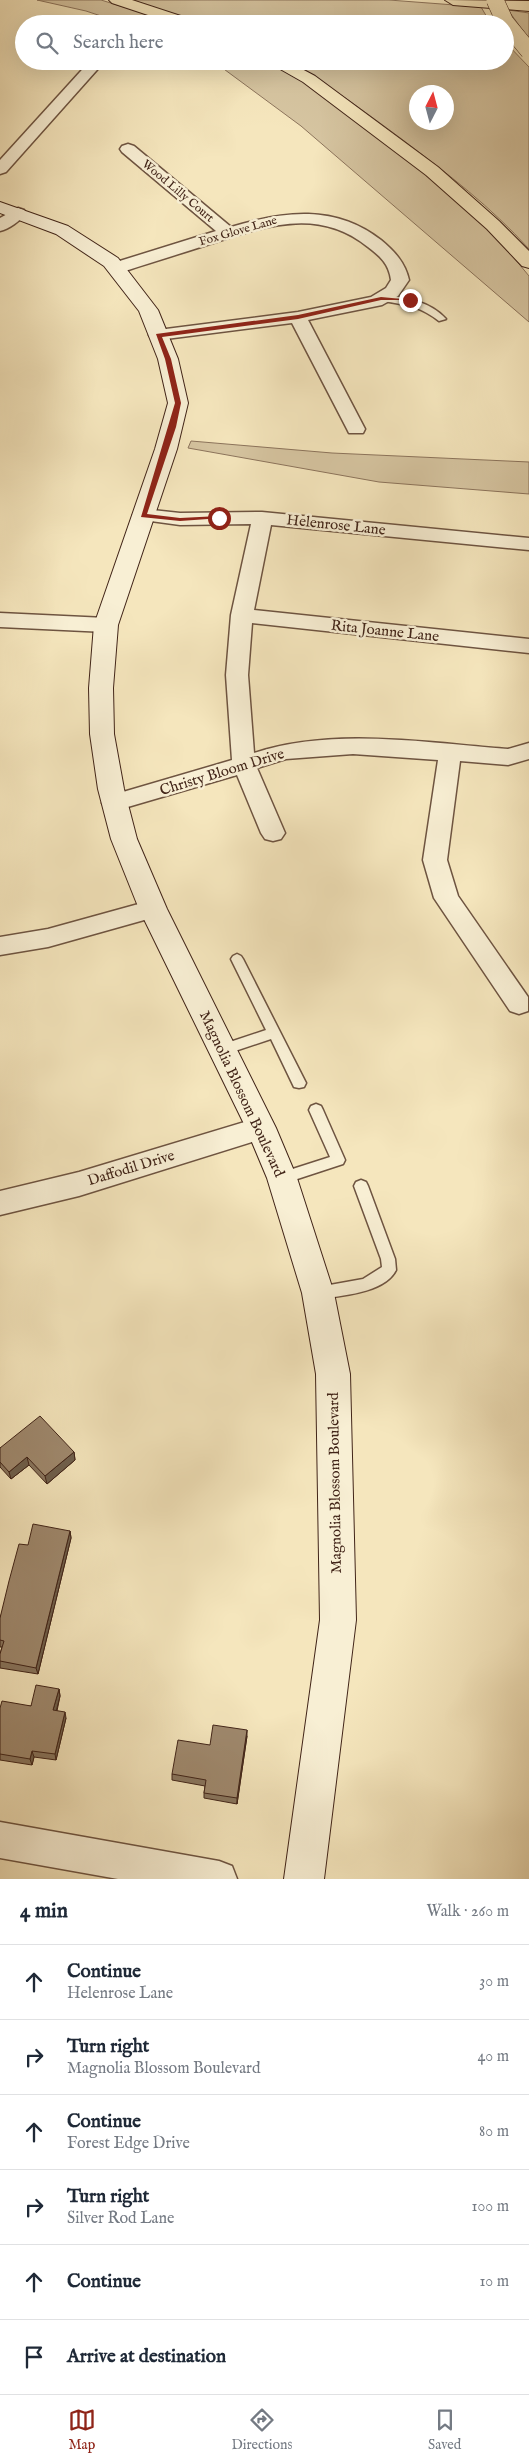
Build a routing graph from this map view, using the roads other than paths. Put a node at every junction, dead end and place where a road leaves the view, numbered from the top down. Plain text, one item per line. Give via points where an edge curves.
1 (117, 0) edge
2 (453, 0) edge
3 (495, 0) edge
4 (529, 6) edge
5 (163, 15) edge
6 (502, 15) edge
7 (514, 33) edge
8 (529, 51) edge
9 (90, 70) edge
10 (292, 70) edge
11 (128, 149) dead end
12 (0, 169) edge
13 (9, 210) edge
14 (0, 226) edge
15 (228, 233) junction
16 (529, 262) edge
17 (116, 268) junction
18 (381, 298) junction
19 (298, 317) junction
20 (442, 319) dead end
21 (158, 336) junction
22 (356, 429) dead end
23 (143, 515) junction
24 (262, 518) junction
25 (529, 544) edge
26 (242, 615) junction
27 (0, 620) edge
28 (106, 625) junction
29 (529, 646) edge
30 (529, 751) edge
31 (450, 753) junction
32 (244, 764) junction
33 (114, 803) junction
34 (273, 833) dead end
35 (153, 908) junction
36 (0, 946) edge
37 (237, 959) dead end
38 (519, 1004) dead end
39 (274, 1033) junction
40 (222, 1050) junction
41 (299, 1083) dead end
42 (316, 1110) dead end
43 (261, 1128) junction
44 (282, 1178) junction
45 (361, 1186) dead end
46 (0, 1203) edge
47 (318, 1293) junction
48 (0, 1840) edge
49 (219, 1879) edge
50 (304, 1879) edge

1 - 5 highway
2 - 4 highway
3 - 6 highway, bridge
7 - 8 highway, bridge
9 - 12 street
10 - 16 highway via 309,79 432,171
11 - 15 street, Wood Lilly Court
13 - 14 street
13 - 17 street, Magnolia Blossom Boulevard via 62,230
15 - 17 street, Fox Glove Lane
15 - 18 street, Fox Glove Lane via 291,217 330,220 361,232 398,267 400,280 392,292
17 - 21 street, Magnolia Blossom Boulevard via 148,310
18 - 19 street
18 - 20 lane via 420,303
19 - 21 street
19 - 22 street
21 - 23 street, Magnolia Blossom Boulevard via 168,359 178,403
23 - 24 street, Helenrose Lane via 180,520
23 - 28 street, Magnolia Blossom Boulevard
24 - 25 street, Helenrose Lane
24 - 26 street
26 - 29 street, Rita Joanne Lane
26 - 32 street via 237,675
27 - 28 street
28 - 33 street, Magnolia Blossom Boulevard via 100,688 102,734
30 - 31 street via 508,756
31 - 32 street, Christy Bloom Drive via 353,746 286,751
31 - 38 street via 435,860 446,898
32 - 33 street, Christy Bloom Drive
32 - 34 street
33 - 35 street, Magnolia Blossom Boulevard via 124,839
35 - 36 street via 48,938
35 - 40 street, Magnolia Blossom Boulevard
37 - 39 lane
39 - 40 lane
39 - 41 lane
40 - 43 street, Magnolia Blossom Boulevard
42 - 44 lane via 338,1160
43 - 44 street, Magnolia Blossom Boulevard
43 - 46 street, Daffodil Drive via 79,1184
44 - 47 street, Magnolia Blossom Boulevard
45 - 47 lane via 388,1259 389,1270 381,1278 360,1287
47 - 50 street, Magnolia Blossom Boulevard via 333,1374 338,1620
48 - 49 street

